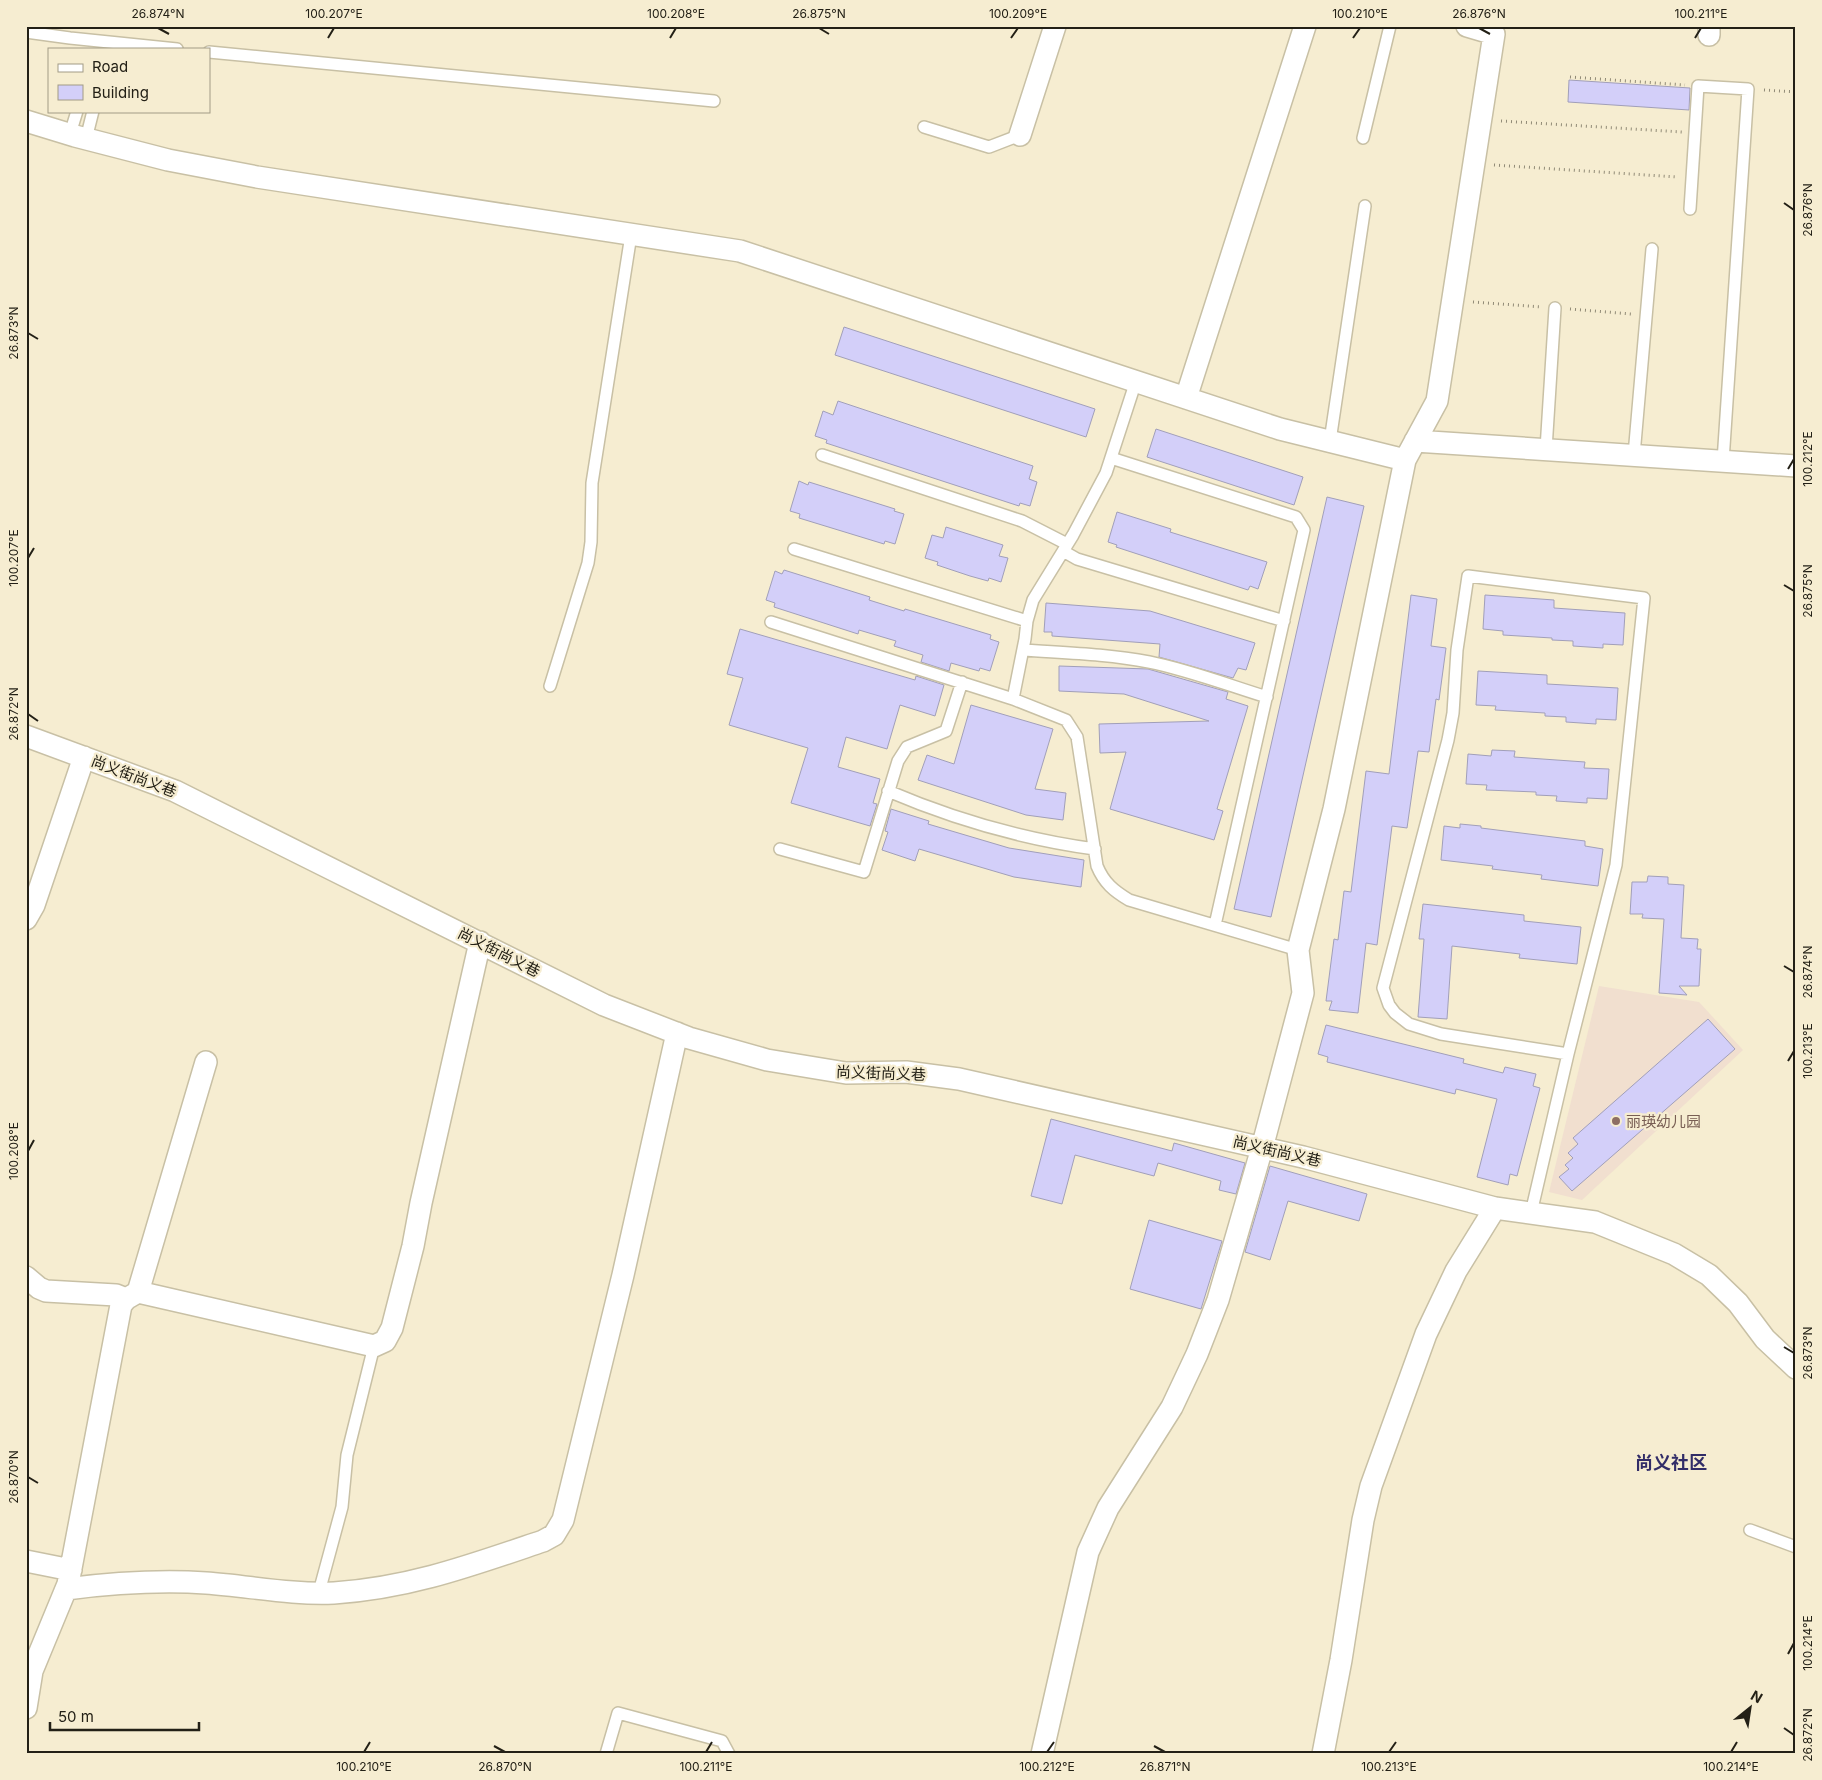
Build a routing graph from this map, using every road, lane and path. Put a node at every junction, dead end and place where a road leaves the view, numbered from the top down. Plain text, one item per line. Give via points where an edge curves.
1 (1055, 26) edge
2 (1305, 26) edge
3 (1390, 26) edge
4 (1467, 26) edge
5 (26, 32) edge
6 (96, 45) edge
7 (112, 46) edge
8 (155, 48) edge
9 (210, 52) edge
10 (1570, 77) dead end
11 (1698, 86) junction
12 (1748, 89) junction
13 (1796, 92) edge
14 (714, 101) dead end
15 (77, 112) edge
16 (93, 112) edge
17 (1480, 119) junction
18 (26, 121) edge
19 (924, 127) dead end
20 (1695, 133) junction
21 (1020, 135) joint
22 (78, 136) junction
23 (1363, 138) dead end
24 (1474, 164) junction
25 (1692, 178) junction
26 (1365, 206) dead end
27 (1690, 210) dead end
28 (632, 235) junction
29 (1652, 249) dead end
30 (1555, 308) dead end
31 (1136, 381) junction
32 (1186, 398) junction
33 (1415, 440) junction
34 (1330, 441) junction
35 (1546, 449) junction
36 (822, 455) dead end
37 (1634, 455) junction
38 (1110, 458) junction
39 (1404, 460) junction
40 (1723, 461) junction
41 (1796, 466) edge
42 (1065, 548) junction
43 (794, 549) dead end
44 (1027, 621) junction
45 (1284, 621) junction
46 (772, 622) dead end
47 (1023, 650) junction
48 (962, 682) junction
49 (550, 686) dead end
50 (1267, 697) junction
51 (1013, 699) junction
52 (26, 736) edge
53 (84, 757) junction
54 (888, 791) junction
55 (780, 849) dead end
56 (1095, 849) junction
57 (26, 919) edge
58 (1215, 925) junction
59 (480, 942) junction
60 (1298, 950) junction
61 (677, 1033) junction
62 (1568, 1054) junction
63 (206, 1062) dead end
64 (1262, 1148) junction
65 (1495, 1208) junction
66 (1531, 1213) junction
67 (26, 1277) edge
68 (132, 1296) junction
69 (374, 1346) junction
70 (1796, 1368) edge
71 (1750, 1530) dead end
72 (1796, 1547) edge
73 (26, 1561) edge
74 (69, 1579) junction
75 (319, 1592) junction
76 (26, 1708) edge
77 (606, 1754) edge
78 (729, 1754) edge
79 (1042, 1754) edge
80 (1323, 1754) edge

1 - 21 street
2 - 32 street
3 - 23 lane
4 - 17 street via 1494,34
5 - 6 lane
6 - 7 lane
7 - 8 lane
9 - 14 lane
10 - 11 path
11 - 12 lane
11 - 20 lane
12 - 13 path
12 - 40 lane
15 - 22 lane
16 - 22 lane
17 - 20 path
17 - 24 street
18 - 22 street
19 - 21 lane via 989,147
20 - 25 lane
22 - 28 street via 168,160 257,177
24 - 25 path
24 - 33 street via 1437,402
25 - 27 lane
26 - 34 lane
28 - 31 street via 740,252
28 - 49 lane via 592,483 588,563
29 - 37 lane
30 - 35 lane
31 - 32 street
31 - 38 lane
32 - 34 street via 1280,429
33 - 35 street
33 - 39 street
34 - 39 street
35 - 37 street
36 - 42 lane via 1022,521
37 - 40 street
38 - 42 lane via 1106,473
38 - 45 lane via 1296,517 1304,530
39 - 60 street via 1334,809
40 - 41 street
42 - 44 lane via 1033,600
42 - 45 lane via 1077,559
43 - 44 lane
44 - 47 lane
45 - 50 lane
46 - 48 lane
47 - 50 lane via 1105,655 1149,662
47 - 51 lane
48 - 51 lane
48 - 54 lane via 946,731 907,747 898,761
50 - 58 lane
51 - 56 lane via 1066,720 1077,737
52 - 53 street, 尚义街尚义巷
53 - 57 street via 34,906
53 - 59 street, 尚义街尚义巷 via 175,790
54 - 55 lane via 864,872
54 - 56 lane via 987,828
56 - 58 lane via 1101,876 1114,891 1129,900
58 - 60 lane
59 - 61 street, 尚义街尚义巷 via 604,1005
59 - 69 street via 413,1246 389,1335
60 - 64 street via 1303,993
61 - 64 street, 尚义街尚义巷 via 767,1060 846,1073 932,1074
61 - 75 street via 623,1275 558,1531 543,1541 426,1579 362,1590
62 - 62 lane via 1616,865 1644,598 1468,576 1448,740 1383,988 1395,1013 1410,1024 1441,1034
62 - 66 lane
63 - 68 street
64 - 65 street, 尚义街尚义巷
64 - 79 street via 1218,1300 1197,1354 1172,1408 1093,1537
65 - 66 street, 尚义街尚义巷
65 - 80 street via 1456,1271 1426,1334 1371,1486
66 - 70 street, 尚义街尚义巷 via 1595,1222 1692,1264 1725,1289 1765,1339
67 - 68 street via 46,1291
68 - 69 street
68 - 74 street via 121,1305
69 - 75 lane via 348,1455 342,1507
71 - 72 lane
73 - 74 street
74 - 75 street via 120,1583 208,1583 273,1591
74 - 76 street via 32,1671
77 - 78 lane via 618,1713 722,1741

